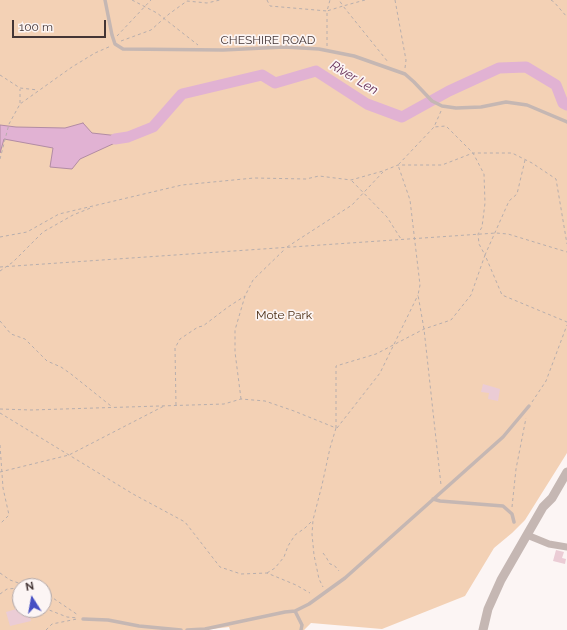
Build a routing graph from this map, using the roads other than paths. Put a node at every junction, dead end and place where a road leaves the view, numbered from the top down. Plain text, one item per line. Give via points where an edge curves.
1 (105, 0) edge
2 (567, 122) edge
3 (529, 406) road end
4 (567, 472) edge
5 (433, 499) junction
6 (514, 522) dead end
7 (527, 535) junction
8 (567, 547) edge
9 (294, 611) junction
10 (83, 618) road end
11 (182, 630) edge
12 (187, 630) edge
13 (301, 630) edge
14 (483, 630) edge

1 - 2 lane, CHESHIRE ROAD via 114,42 123,49 319,49 354,56 405,74 432,102 442,106 481,107 506,102 527,105
3 - 5 lane via 503,437
4 - 7 street
5 - 6 lane via 503,506 512,514
5 - 9 lane via 346,578 309,604
7 - 8 street via 549,544
7 - 14 street via 490,603
9 - 12 lane via 211,628
9 - 13 lane via 302,624
10 - 11 lane

